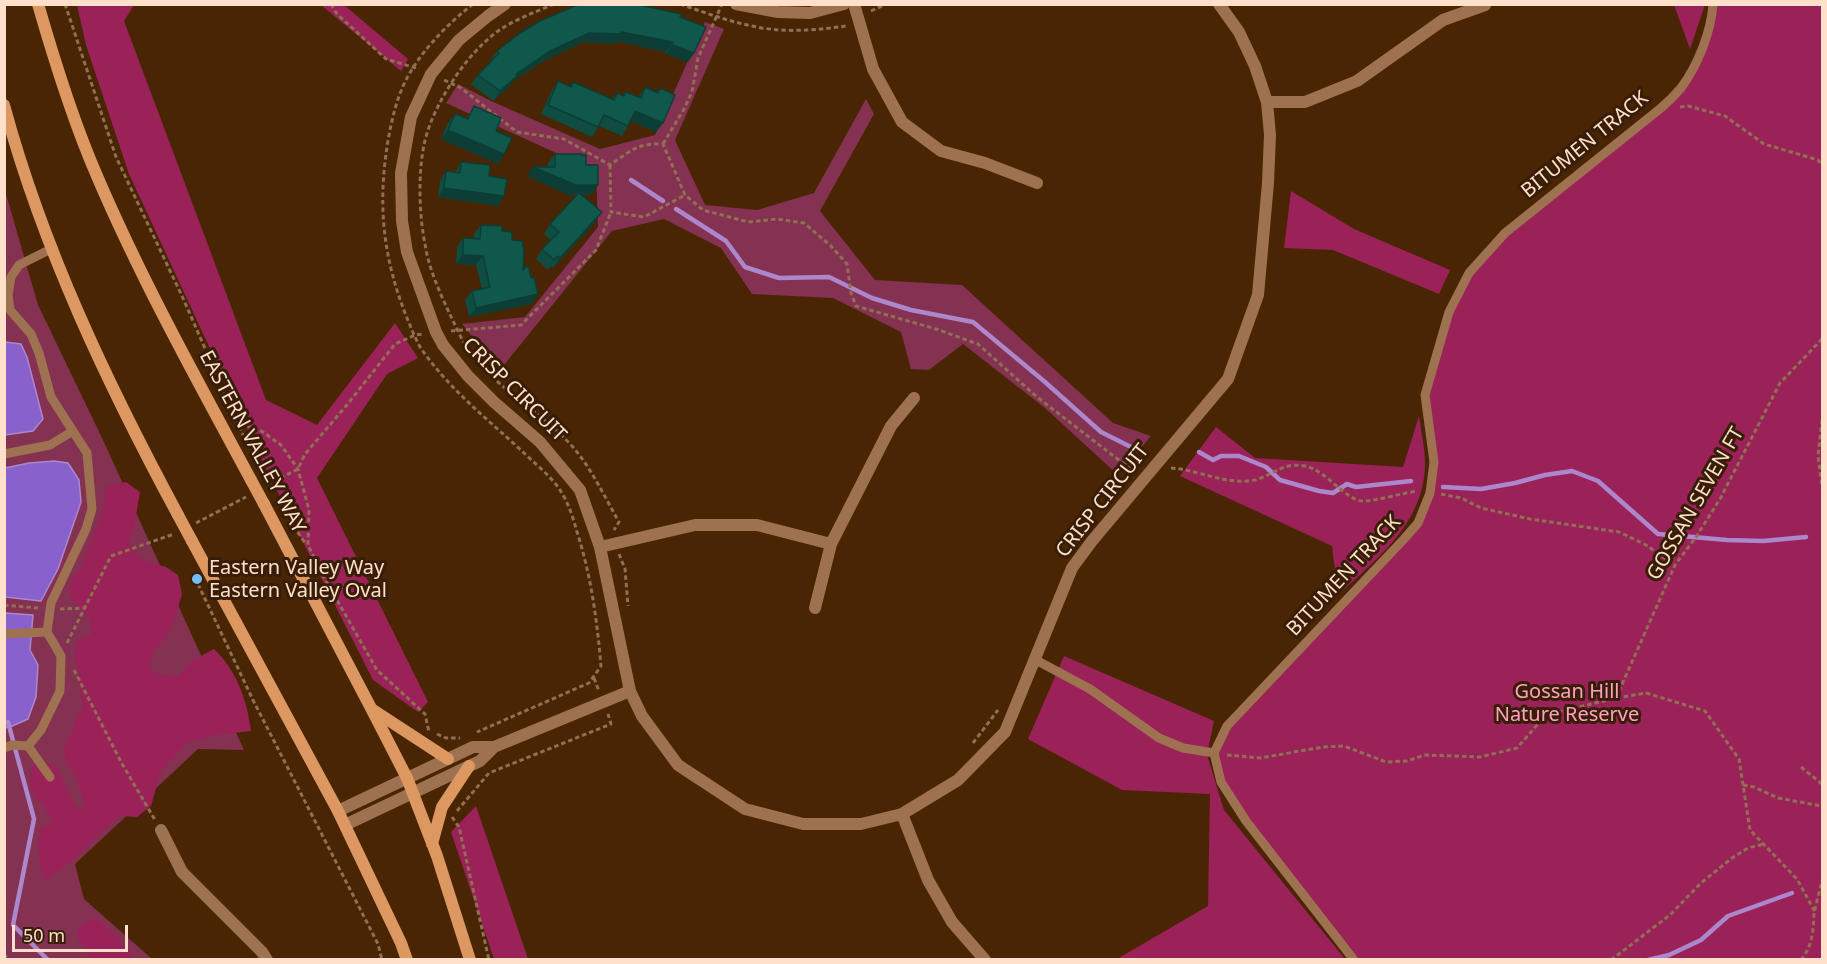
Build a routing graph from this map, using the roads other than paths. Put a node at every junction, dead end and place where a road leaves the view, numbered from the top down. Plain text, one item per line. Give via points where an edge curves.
1 (38, 4) edge
2 (505, 4) edge
3 (736, 4) edge
4 (844, 4) edge
5 (854, 4) edge
6 (1219, 4) edge
7 (1713, 4) edge
8 (1485, 5) edge
9 (1267, 102) junction
10 (4, 105) edge
11 (1037, 183) dead end
12 (53, 248) junction
13 (16, 316) junction
14 (4, 319) edge
15 (914, 398) dead end
16 (73, 431) junction
17 (4, 454) edge
18 (831, 544) junction
19 (600, 547) junction
20 (815, 608) dead end
21 (47, 632) junction
22 (4, 634) edge
23 (1034, 659) junction
24 (630, 691) junction
25 (372, 710) junction
26 (28, 746) junction
27 (494, 747) junction
28 (4, 748) edge
29 (1214, 753) junction
30 (447, 759) junction
31 (469, 766) junction
32 (50, 777) dead end
33 (406, 778) junction
34 (412, 793) junction
35 (338, 811) junction
36 (902, 814) junction
37 (345, 825) junction
38 (161, 830) road end
39 (432, 844) junction
40 (267, 960) edge
41 (407, 960) edge
42 (470, 960) edge
43 (985, 960) edge
44 (1354, 960) edge

1 - 25 main road, EASTERN VALLEY WAY, bridge via 71,110 142,276
2 - 19 street, CRISP CIRCUIT via 459,39 431,74 411,117 401,173 407,252 443,345 468,376 540,442 580,490
3 - 4 street via 810,13
5 - 11 street via 873,69 902,122 941,151
6 - 9 street, CRISP CIRCUIT via 1243,40
7 - 29 lane, BITUMEN TRACK via 1712,19 1697,59 1681,87 1661,108 1505,233 1469,273 1449,312 1425,395 1434,462 1430,490 1418,523 1227,726
8 - 9 street via 1443,20 1357,81 1305,102
9 - 23 street, CRISP CIRCUIT via 1270,135 1258,296 1228,379 1072,568
10 - 12 main road
12 - 13 lane via 19,265 11,277 8,295 10,310
12 - 35 main road, bridge via 113,388
13 - 14 lane
13 - 16 lane via 31,334 51,397
15 - 18 street via 891,426
16 - 17 lane via 50,445
16 - 21 lane via 87,453 92,509 51,603
18 - 19 street via 757,525 695,525
18 - 20 street
19 - 24 street, CRISP CIRCUIT
21 - 22 lane
21 - 26 lane via 61,656 60,691 41,730
23 - 29 lane via 1090,689 1159,738 1183,748
23 - 36 street, CRISP CIRCUIT via 1005,732 958,780
24 - 27 street
24 - 36 street, CRISP CIRCUIT via 642,716 678,765 745,809 803,824 861,824
25 - 30 main road
25 - 33 main road, EASTERN VALLEY WAY
26 - 28 lane
26 - 32 lane
27 - 30 street via 473,747
27 - 31 street
29 - 44 lane via 1221,782 1246,821
30 - 33 street
31 - 34 street
31 - 39 main road via 442,807
33 - 34 main road, EASTERN VALLEY WAY
33 - 35 street
34 - 37 street
34 - 39 main road, EASTERN VALLEY WAY
35 - 37 main road
36 - 43 street via 927,880 952,922
37 - 41 main road
38 - 40 street via 182,872
39 - 42 main road, EASTERN VALLEY WAY

